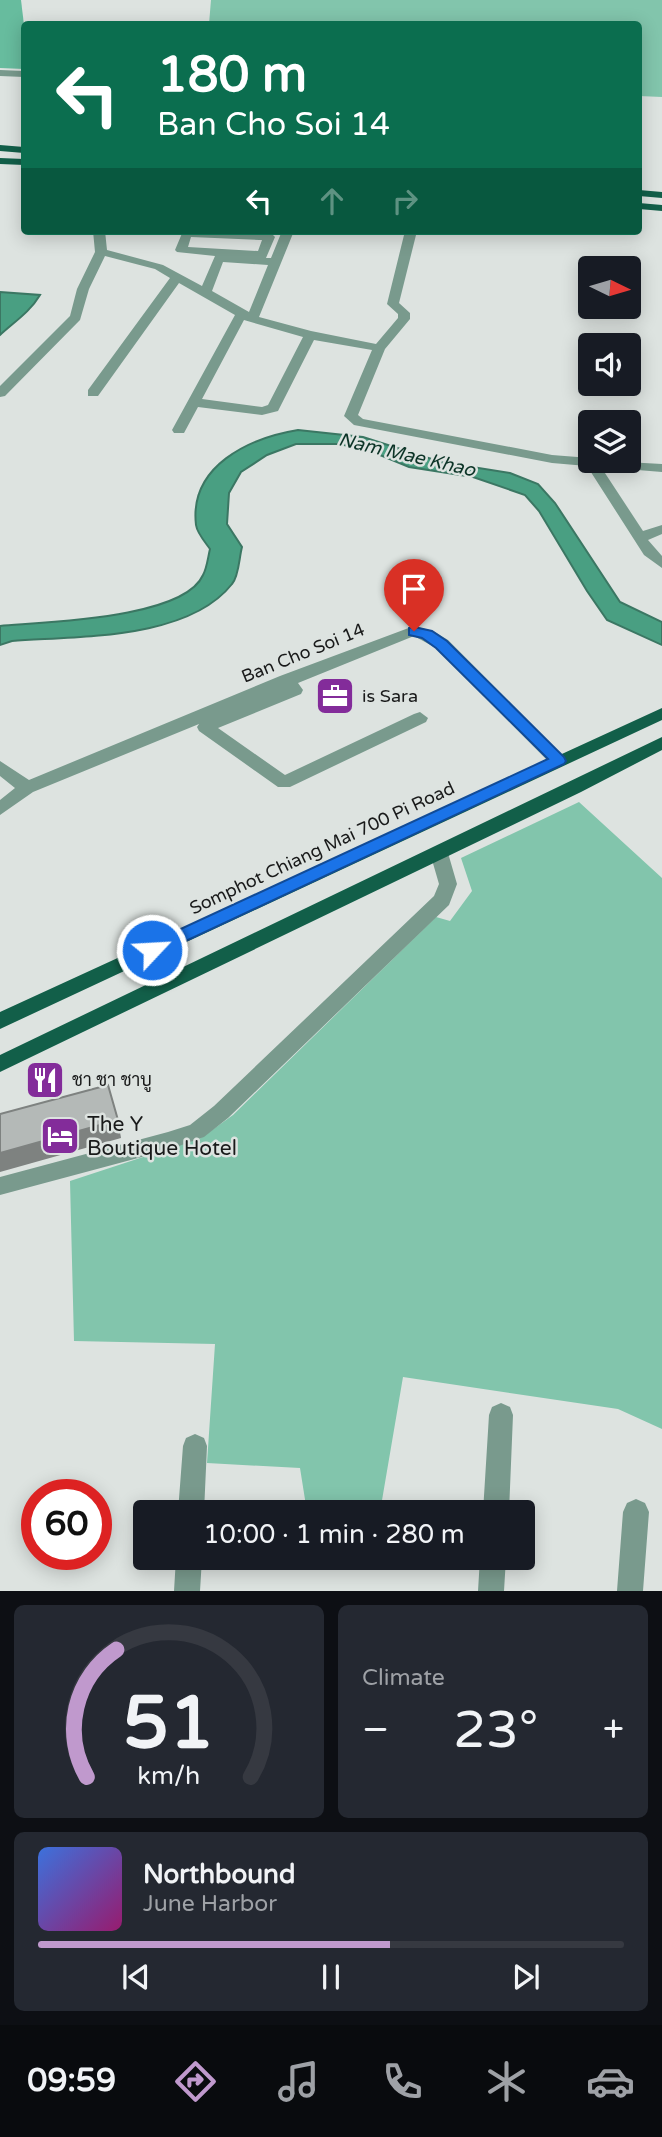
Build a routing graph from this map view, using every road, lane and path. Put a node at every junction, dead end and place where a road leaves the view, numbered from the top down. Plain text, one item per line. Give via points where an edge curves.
1 (0, 73) edge
2 (21, 74) edge
3 (0, 148) edge
4 (21, 150) edge
5 (0, 161) edge
6 (21, 162) edge
7 (642, 194) edge
8 (662, 195) edge
9 (642, 206) edge
10 (662, 208) edge
11 (99, 235) edge
12 (186, 235) edge
13 (228, 235) edge
14 (287, 235) edge
15 (410, 235) edge
16 (269, 237) junction
17 (101, 252) junction
18 (277, 262) junction
19 (177, 277) junction
20 (205, 293) junction
21 (247, 316) junction
22 (310, 335) junction
23 (379, 348) junction
24 (93, 393) dead end
25 (0, 394) edge
26 (194, 402) junction
27 (179, 430) dead end
28 (578, 461) edge
29 (641, 466) edge
30 (662, 468) edge
31 (597, 473) edge
32 (662, 529) edge
33 (640, 538) junction
34 (662, 565) edge
35 (286, 680) junction
36 (662, 713) edge
37 (420, 718) dead end
38 (662, 743) edge
39 (558, 761) junction
40 (0, 768) edge
41 (27, 788) junction
42 (0, 809) edge
43 (439, 853) junction
44 (0, 1021) edge
45 (0, 1064) edge
46 (0, 1186) edge
47 (502, 1415) dead end
48 (195, 1446) dead end
49 (192, 1500) edge
50 (497, 1500) edge
51 (636, 1512) dead end
52 (188, 1570) edge
53 (492, 1570) edge
54 (187, 1591) edge
55 (491, 1591) edge
56 (630, 1591) edge

1 - 2 street
3 - 4 main road
5 - 6 main road
7 - 8 main road
9 - 10 main road
11 - 17 street
12 - 16 street via 181,250 263,255
13 - 16 street
14 - 16 street
14 - 18 street
15 - 23 street via 393,304 404,313 404,319
17 - 19 street via 146,263
17 - 25 street via 83,289 76,317
18 - 20 street via 219,258
18 - 21 street
19 - 20 street
19 - 24 street
20 - 21 street
21 - 22 street
21 - 26 street
22 - 23 street
22 - 26 street via 273,408 262,411
23 - 28 street via 351,416 359,422
26 - 27 street
29 - 30 street
31 - 33 street
32 - 33 street
33 - 34 street
35 - 37 street via 295,690 205,727 284,783
35 - 39 street, Ban Cho Soi 14 via 394,637 414,631 427,634
35 - 41 street, Ban Cho Soi 14
36 - 39 main road, Somphot Chiang Mai 700 Pi Road
38 - 43 main road
39 - 44 main road, Somphot Chiang Mai 700 Pi Road
40 - 41 street
41 - 42 street, Ban Cho Soi 14
43 - 45 main road
43 - 46 street via 449,884 442,900 197,1131
47 - 50 street
48 - 49 street
51 - 56 street
52 - 54 street
53 - 55 street

